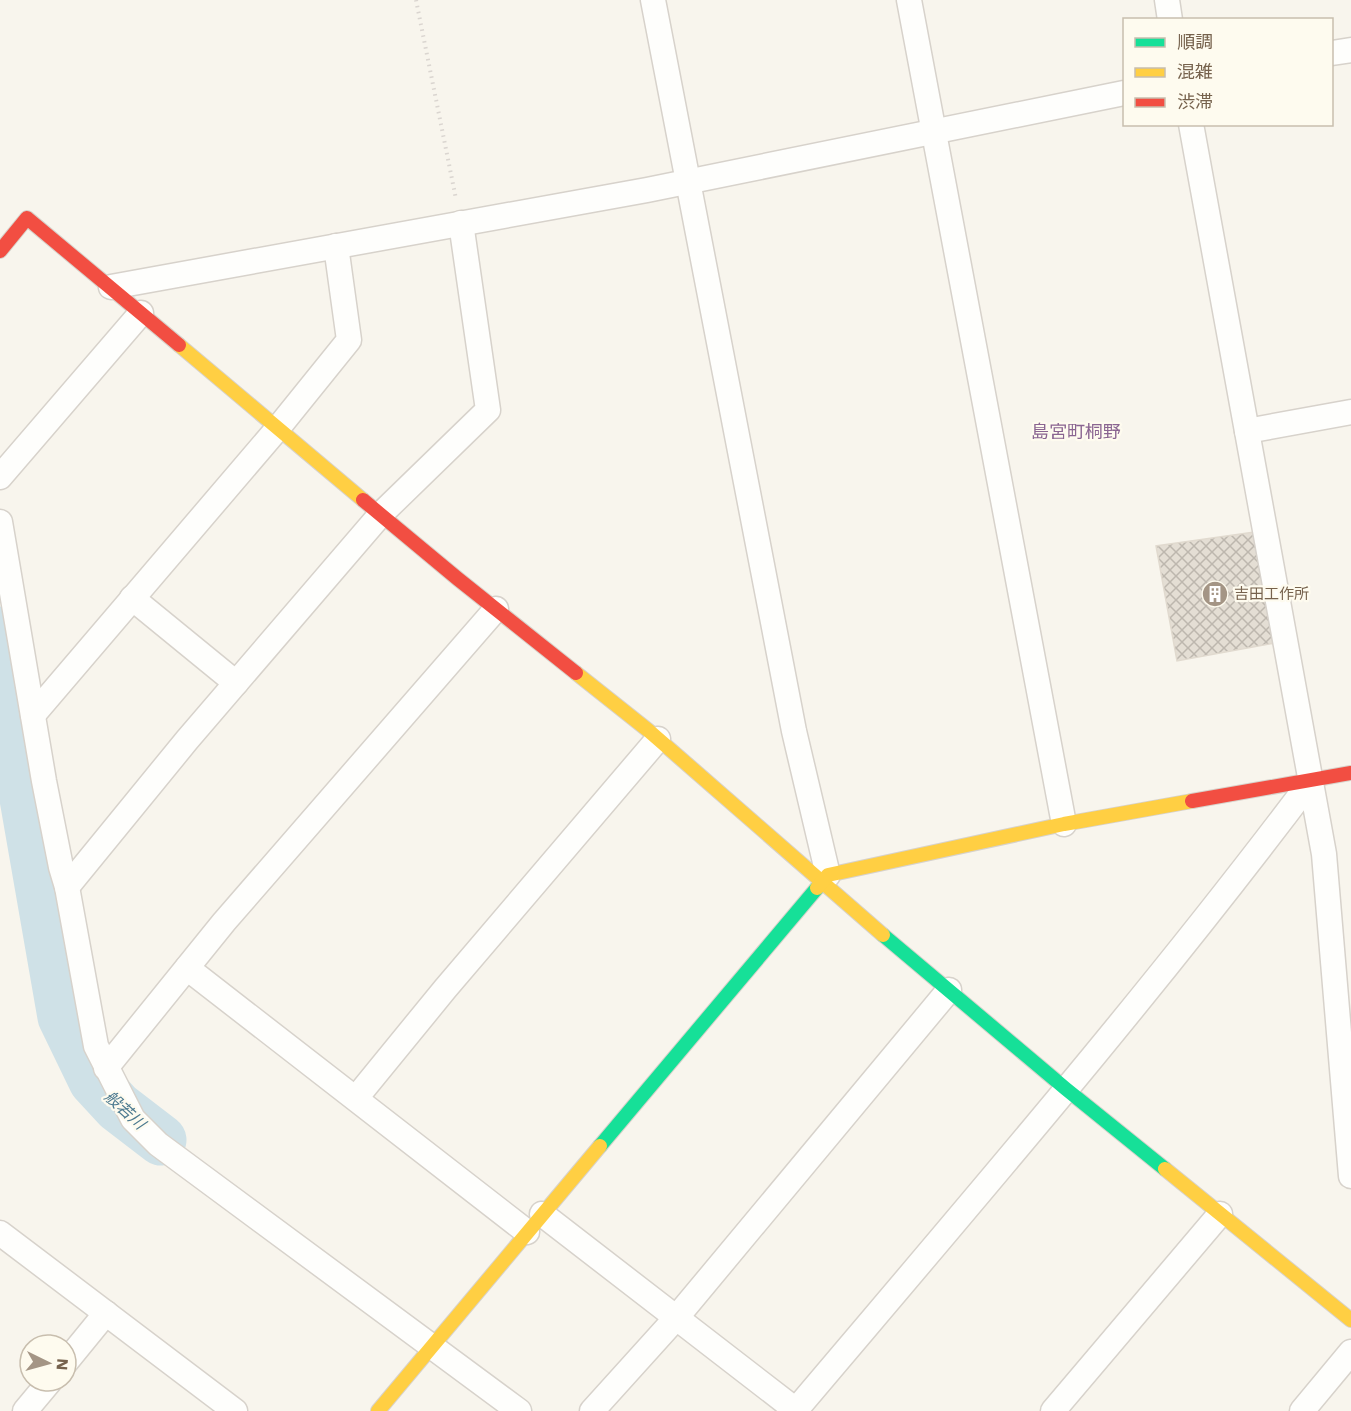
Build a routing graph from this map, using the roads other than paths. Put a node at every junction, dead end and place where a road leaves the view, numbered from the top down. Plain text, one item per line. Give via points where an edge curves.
1 (653, 0) edge
2 (909, 0) edge
3 (1167, 0) edge
4 (1170, 18) edge
5 (1351, 50) edge
6 (1333, 53) edge
7 (1123, 93) edge
8 (1191, 126) edge
9 (933, 131) junction
10 (688, 182) junction
11 (460, 224) junction
12 (336, 246) junction
13 (0, 251) edge
14 (111, 287) junction
15 (141, 313) junction
16 (1351, 412) edge
17 (278, 428) junction
18 (1247, 431) junction
19 (0, 477) edge
20 (381, 514) junction
21 (0, 522) edge
22 (132, 598) junction
23 (496, 609) junction
24 (236, 683) junction
25 (33, 715) junction
26 (658, 739) junction
27 (1351, 773) edge
28 (1311, 782) junction
29 (1064, 824) junction
30 (824, 879) junction
31 (67, 888) junction
32 (187, 968) junction
33 (949, 990) junction
34 (1346, 1056) edge
35 (106, 1068) junction
36 (1066, 1089) junction
37 (356, 1098) junction
38 (1351, 1176) edge
39 (1220, 1214) junction
40 (535, 1223) junction
41 (0, 1233) edge
42 (106, 1313) junction
43 (676, 1318) junction
44 (1351, 1320) edge
45 (78, 1347) edge
46 (431, 1347) junction
47 (1351, 1352) edge
48 (40, 1393) edge
49 (25, 1411) edge
50 (235, 1411) edge
51 (378, 1411) edge
52 (519, 1411) edge
53 (592, 1411) edge
54 (796, 1411) edge
55 (1053, 1411) edge
56 (1302, 1411) edge

1 - 10 street
2 - 9 street
3 - 4 street
5 - 6 street
7 - 9 street
8 - 18 street
9 - 10 street
9 - 29 street
10 - 11 street
10 - 30 street
11 - 12 street
11 - 20 street via 488,410
12 - 14 street
12 - 17 street via 349,340
13 - 14 street via 27,218
14 - 15 street
15 - 17 street
15 - 19 street
16 - 18 street
17 - 20 street
17 - 22 street
18 - 28 street
20 - 23 street
20 - 24 street
21 - 25 street
22 - 24 street
22 - 25 street
23 - 26 street
23 - 32 street
24 - 31 street
25 - 31 street
26 - 30 street
26 - 37 street
27 - 28 street
28 - 29 street
28 - 34 street via 1324,854
28 - 36 street
29 - 30 street
30 - 33 street
30 - 40 street
31 - 35 street via 96,1046
32 - 35 street
32 - 37 street
33 - 36 street
33 - 43 street
34 - 38 street
35 - 46 street via 133,1119 158,1144
36 - 39 street
36 - 54 street
37 - 40 street
39 - 44 street
39 - 55 street
40 - 43 street
40 - 46 street
41 - 42 street
42 - 45 street
42 - 50 street
43 - 53 street
43 - 54 street
46 - 51 street
46 - 52 street
47 - 56 street
48 - 49 street

